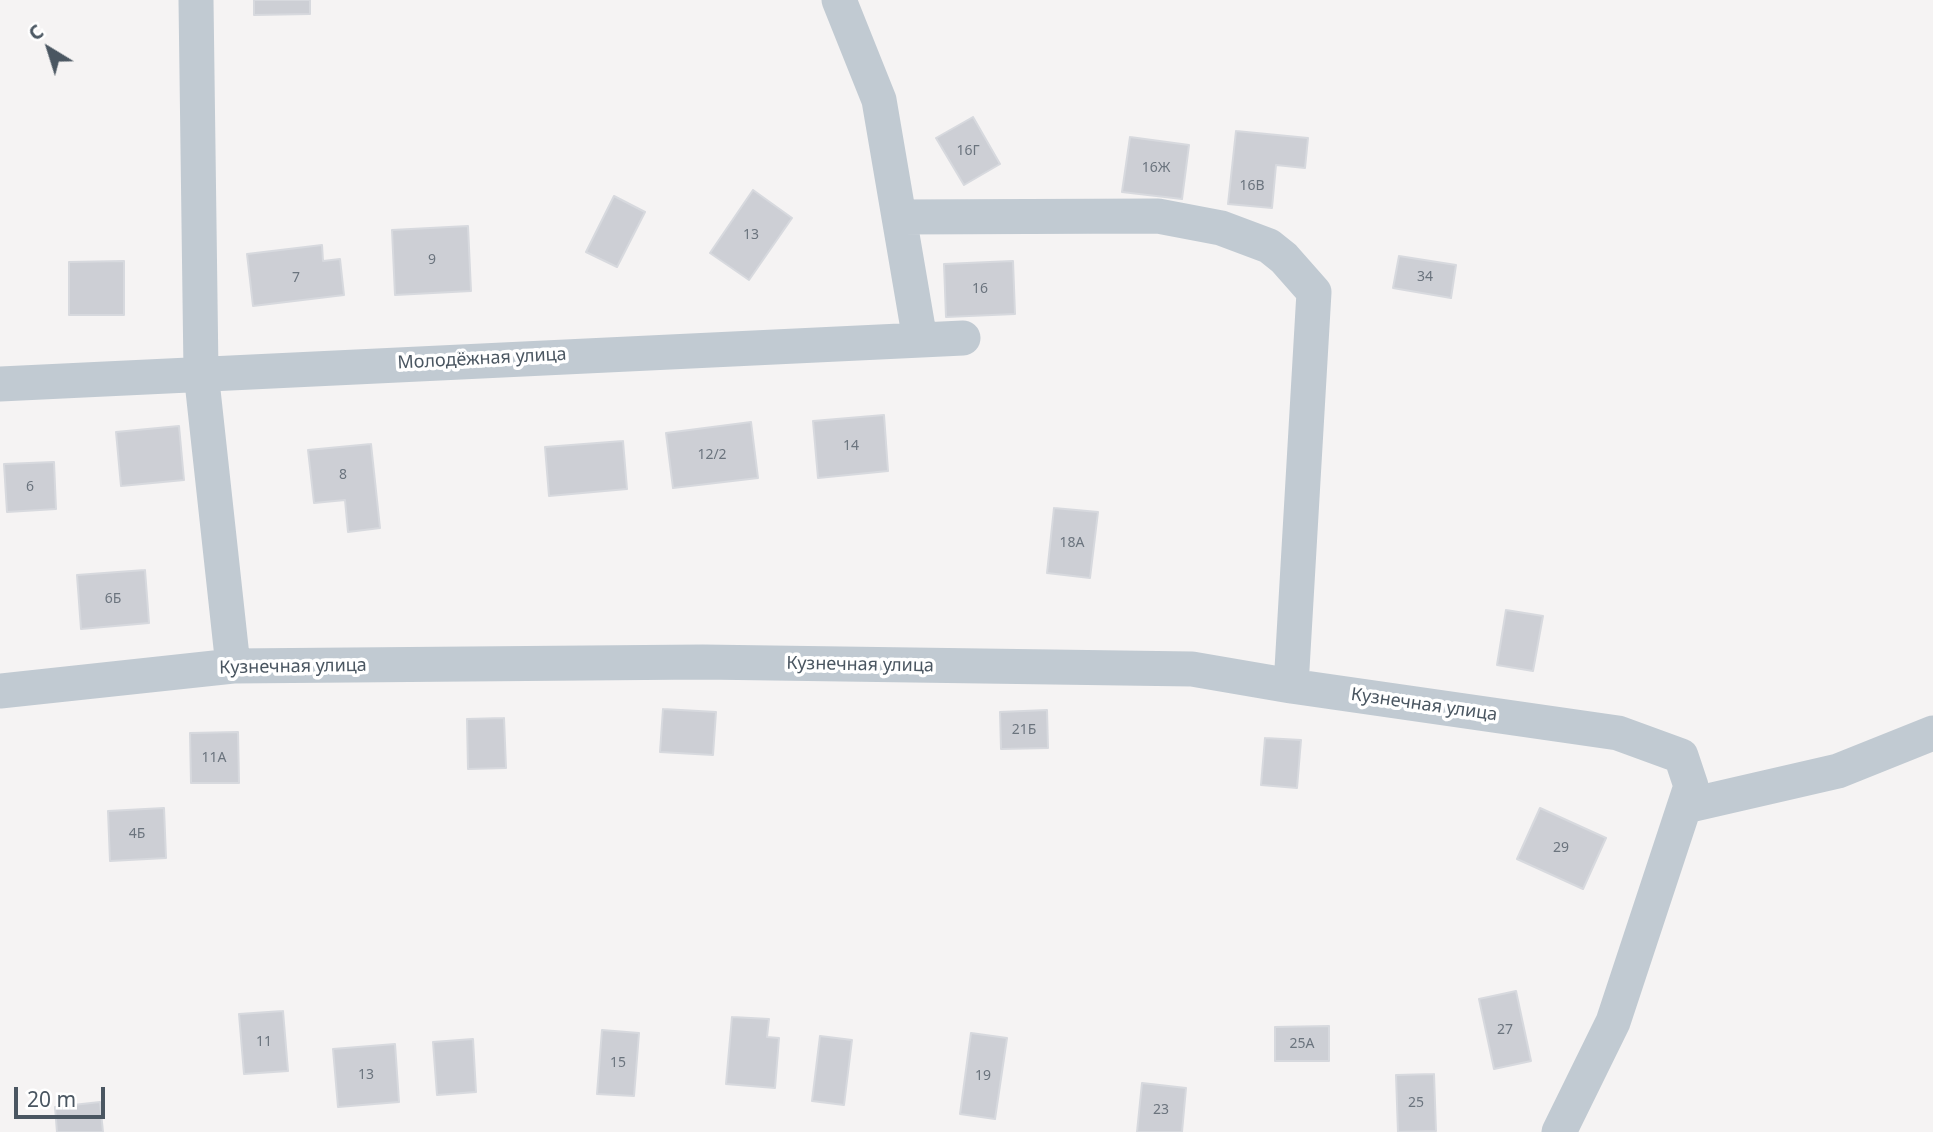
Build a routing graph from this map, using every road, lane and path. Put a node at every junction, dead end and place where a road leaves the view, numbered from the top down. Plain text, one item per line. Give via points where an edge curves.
1 (196, 0) edge
2 (839, 0) edge
3 (899, 217) junction
4 (963, 338) dead end
5 (920, 340) junction
6 (201, 372) junction
7 (0, 384) edge
8 (233, 666) junction
9 (1291, 687) junction
10 (0, 691) edge
11 (1933, 733) edge
12 (1688, 796) junction
13 (1559, 1132) edge

1 - 6 street
2 - 3 street via 879,100
3 - 5 street
3 - 9 street via 1158,216 1221,228 1269,246 1314,292
4 - 5 street, Молодёжная улица
5 - 6 street, Молодёжная улица
6 - 7 street, Молодёжная улица
6 - 8 street
8 - 9 street, Кузнечная улица via 703,663 1192,669
8 - 10 street, Кузнечная улица
9 - 12 street, Кузнечная улица via 1618,733 1681,756
11 - 12 street via 1838,771
12 - 13 street via 1613,1022

